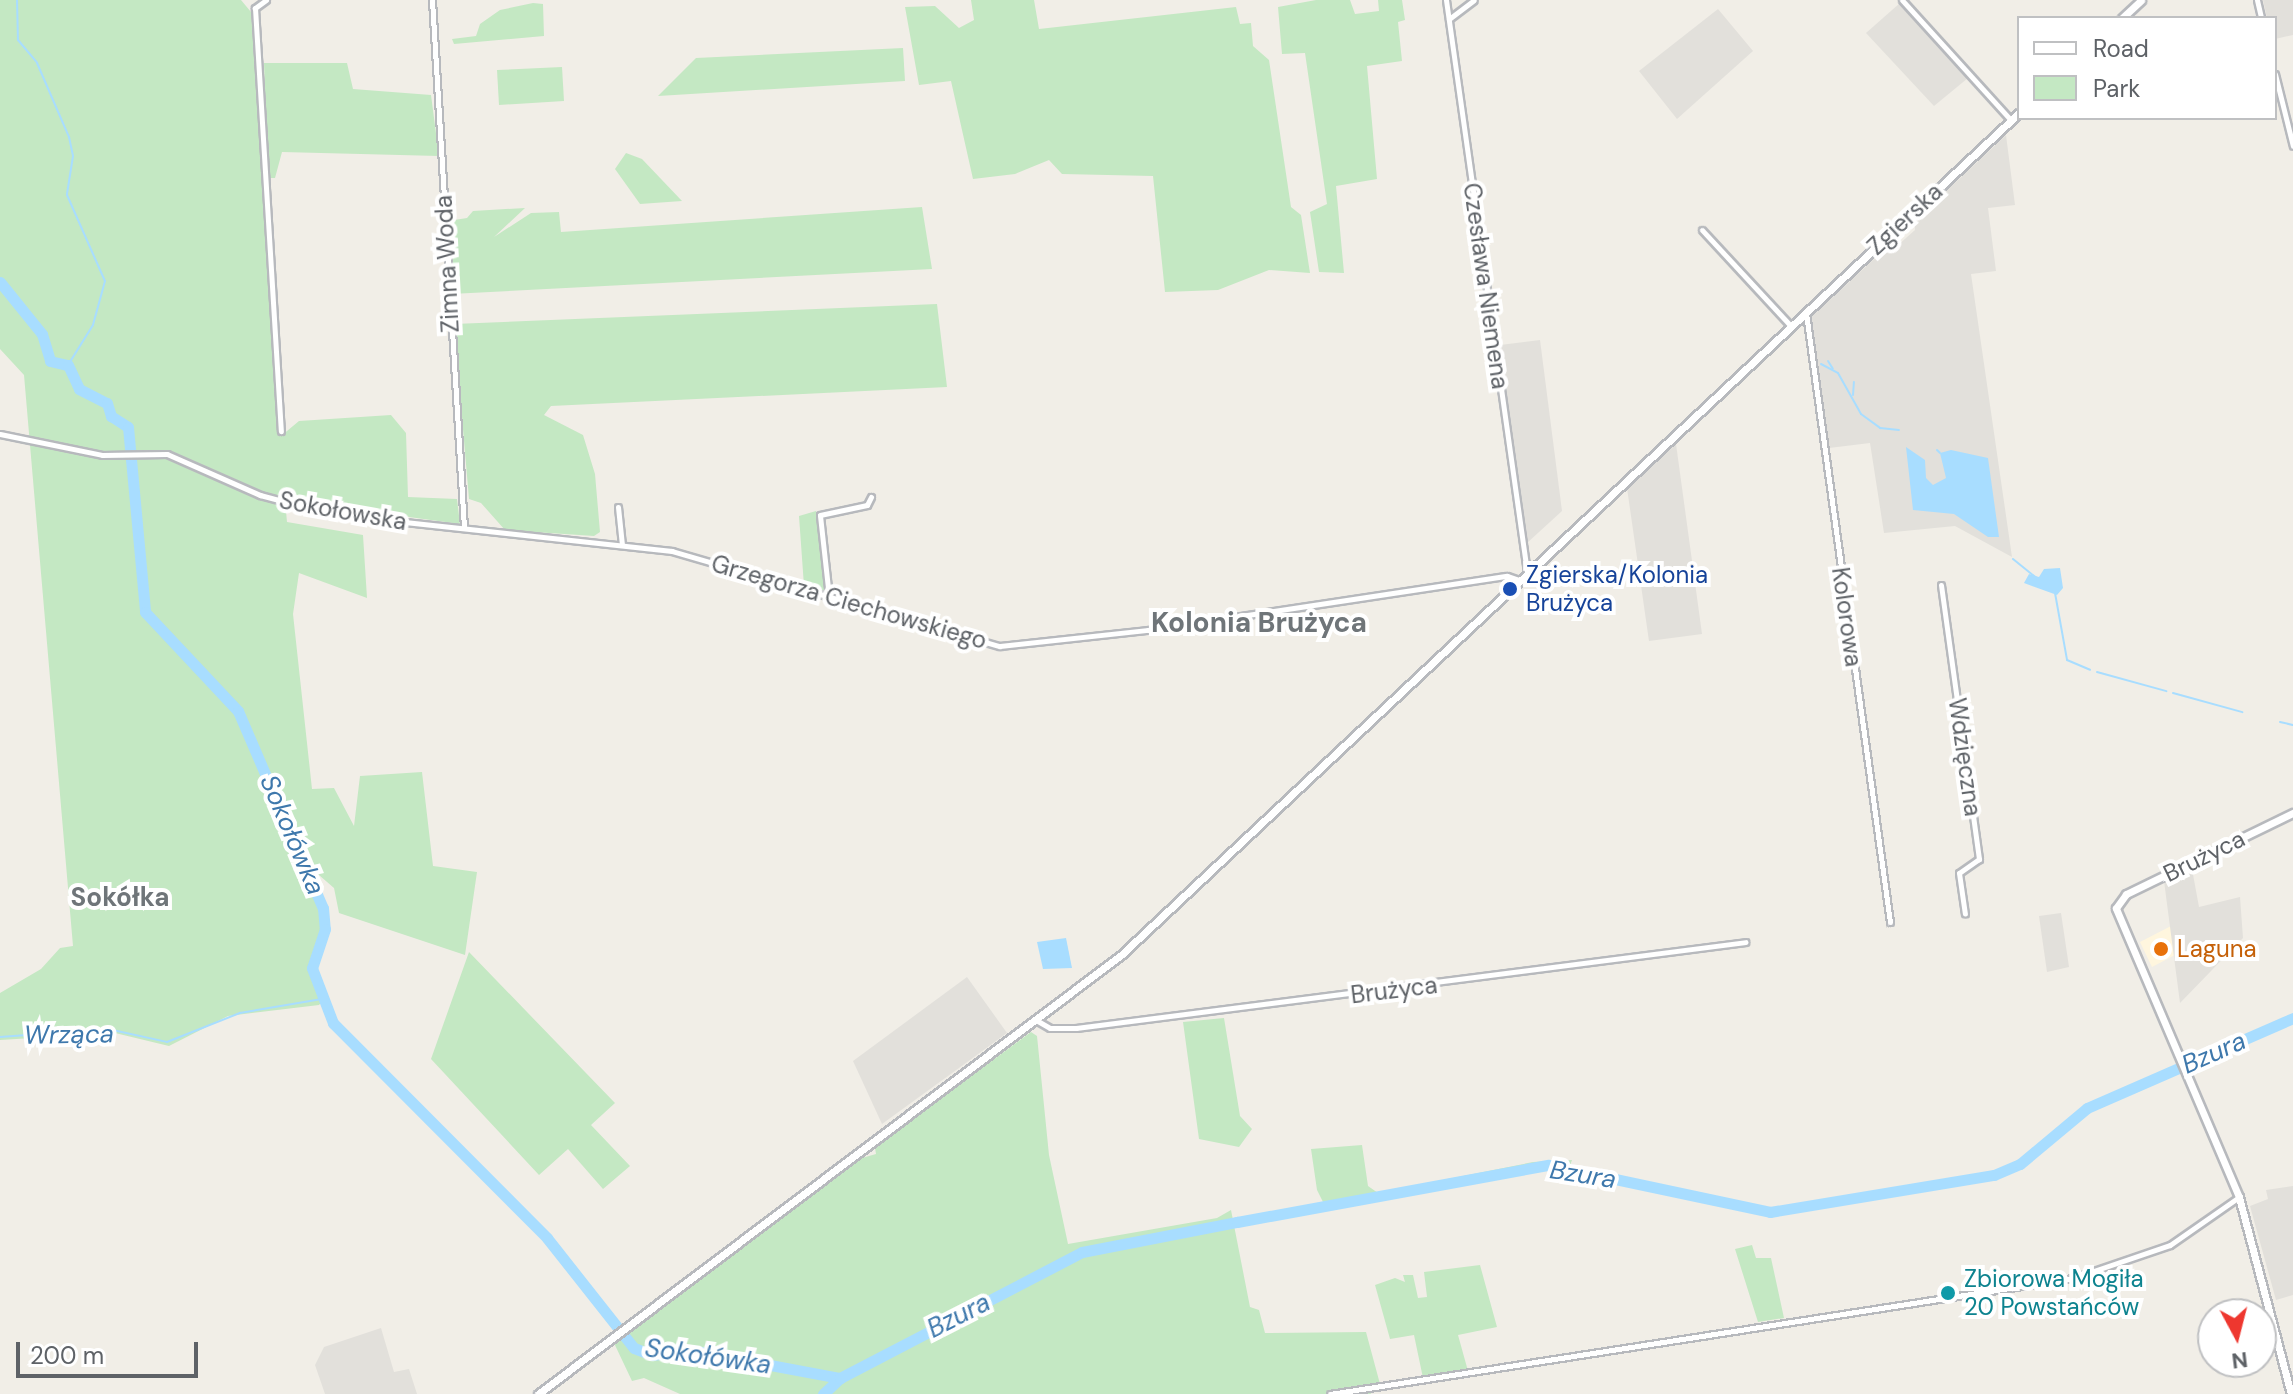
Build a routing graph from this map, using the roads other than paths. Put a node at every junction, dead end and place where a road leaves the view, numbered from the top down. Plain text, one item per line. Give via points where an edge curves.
1 (266, 0) edge
2 (432, 0) edge
3 (1446, 0) edge
4 (1474, 0) edge
5 (1902, 0) edge
6 (2141, 0) edge
7 (2124, 16) edge
8 (1449, 19) junction
9 (2277, 82) edge
10 (2017, 115) edge
11 (2011, 120) junction
12 (2293, 146) edge
13 (1702, 230) dead end
14 (1806, 312) junction
15 (1791, 326) junction
16 (281, 431) dead end
17 (0, 434) edge
18 (871, 497) dead end
19 (618, 507) dead end
20 (464, 528) junction
21 (622, 545) junction
22 (1527, 572) junction
23 (1519, 580) junction
24 (1941, 585) dead end
25 (829, 597) junction
26 (2293, 813) edge
27 (1965, 914) dead end
28 (1890, 922) dead end
29 (1746, 942) dead end
30 (1038, 1023) junction
31 (2239, 1197) junction
32 (2290, 1378) edge
33 (1382, 1390) edge
34 (538, 1394) edge
35 (1330, 1394) edge
36 (2291, 1394) edge

1 - 16 street via 255,8
2 - 20 street, Zimna Woda
3 - 8 street, Czesława Niemena
4 - 8 street
5 - 11 street
6 - 7 main road
8 - 22 street, Czesława Niemena
9 - 12 street
10 - 11 main road, Zgierska
11 - 14 main road, Zgierska
13 - 15 street
14 - 15 main road, Zgierska
14 - 28 street, Kolorowa
15 - 22 main road, Zgierska
17 - 20 street, Sokołowska via 124,455 167,454 260,495 331,514
18 - 25 street via 867,505 820,515
19 - 21 street
20 - 21 street, Grzegorza Ciechowskiego
21 - 25 street, Grzegorza Ciechowskiego via 687,554
22 - 23 main road, Zgierska
23 - 25 street, Grzegorza Ciechowskiego via 1507,576 1018,645 982,643
23 - 30 main road, Zgierska via 1121,955
24 - 27 street, Wdzięczna via 1979,859 1959,873
26 - 31 main road, Brużyca via 2117,902 2117,917
29 - 30 street, Brużyca via 1076,1028
30 - 34 main road, Zgierska
31 - 32 main road
31 - 33 street via 2170,1245 2073,1278
32 - 36 main road
33 - 35 street

